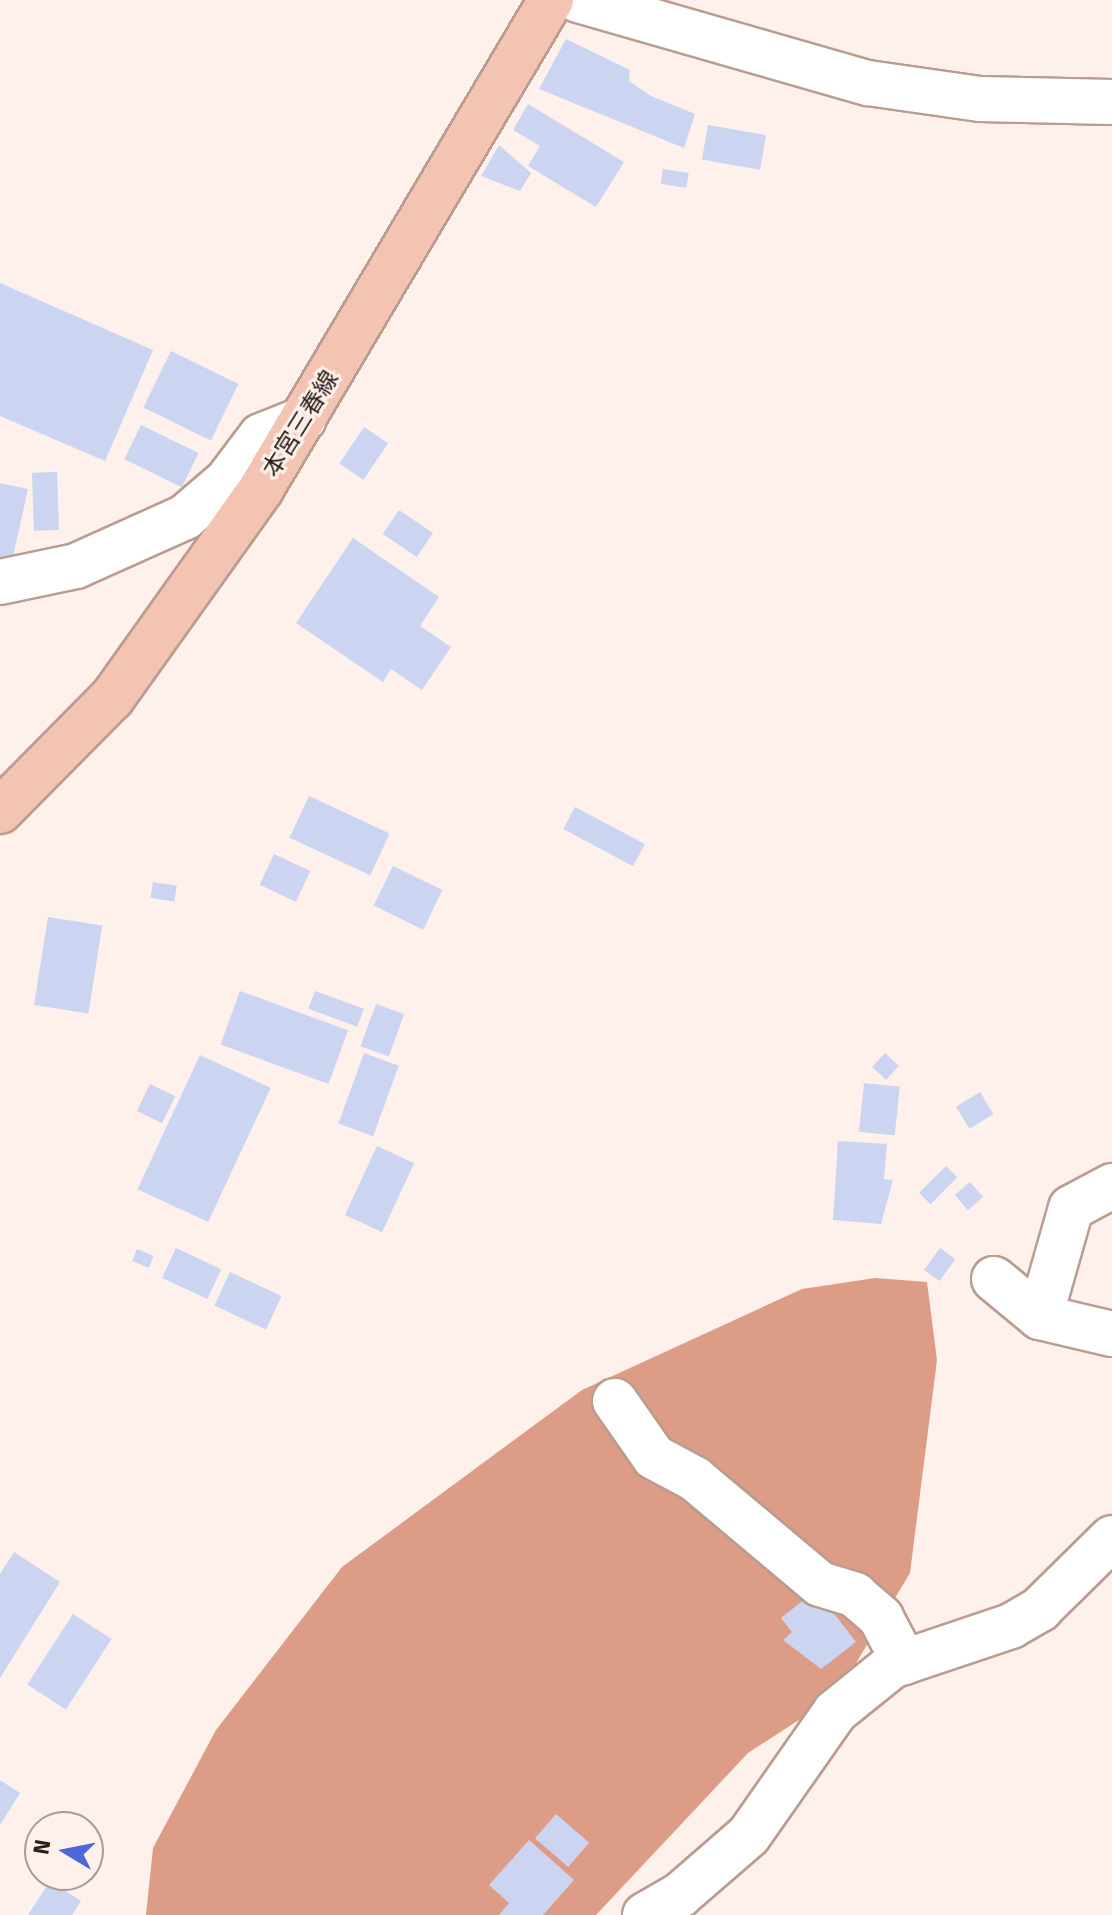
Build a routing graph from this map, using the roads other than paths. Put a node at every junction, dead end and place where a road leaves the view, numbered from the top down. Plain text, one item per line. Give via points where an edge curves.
1 (551, 0) edge
2 (578, 0) edge
3 (1112, 102) edge
4 (304, 419) junction
5 (0, 582) edge
6 (0, 811) edge
7 (1112, 1186) edge
8 (994, 1279) dead end
9 (1040, 1317) junction
10 (1112, 1334) edge
11 (615, 1401) dead end
12 (1112, 1538) edge
13 (904, 1662) junction
14 (645, 1915) edge

1 - 4 main road, 本宮三春線
2 - 3 street via 868,83 980,99
4 - 5 street via 261,436 227,481 185,517 76,566
4 - 6 main road, 本宮三春線 via 112,698
7 - 9 street via 1071,1208
8 - 9 street
9 - 10 street
11 - 13 street via 654,1457 695,1479 820,1584 864,1603
12 - 13 street via 1030,1615
13 - 14 street via 835,1712 749,1835 680,1895

